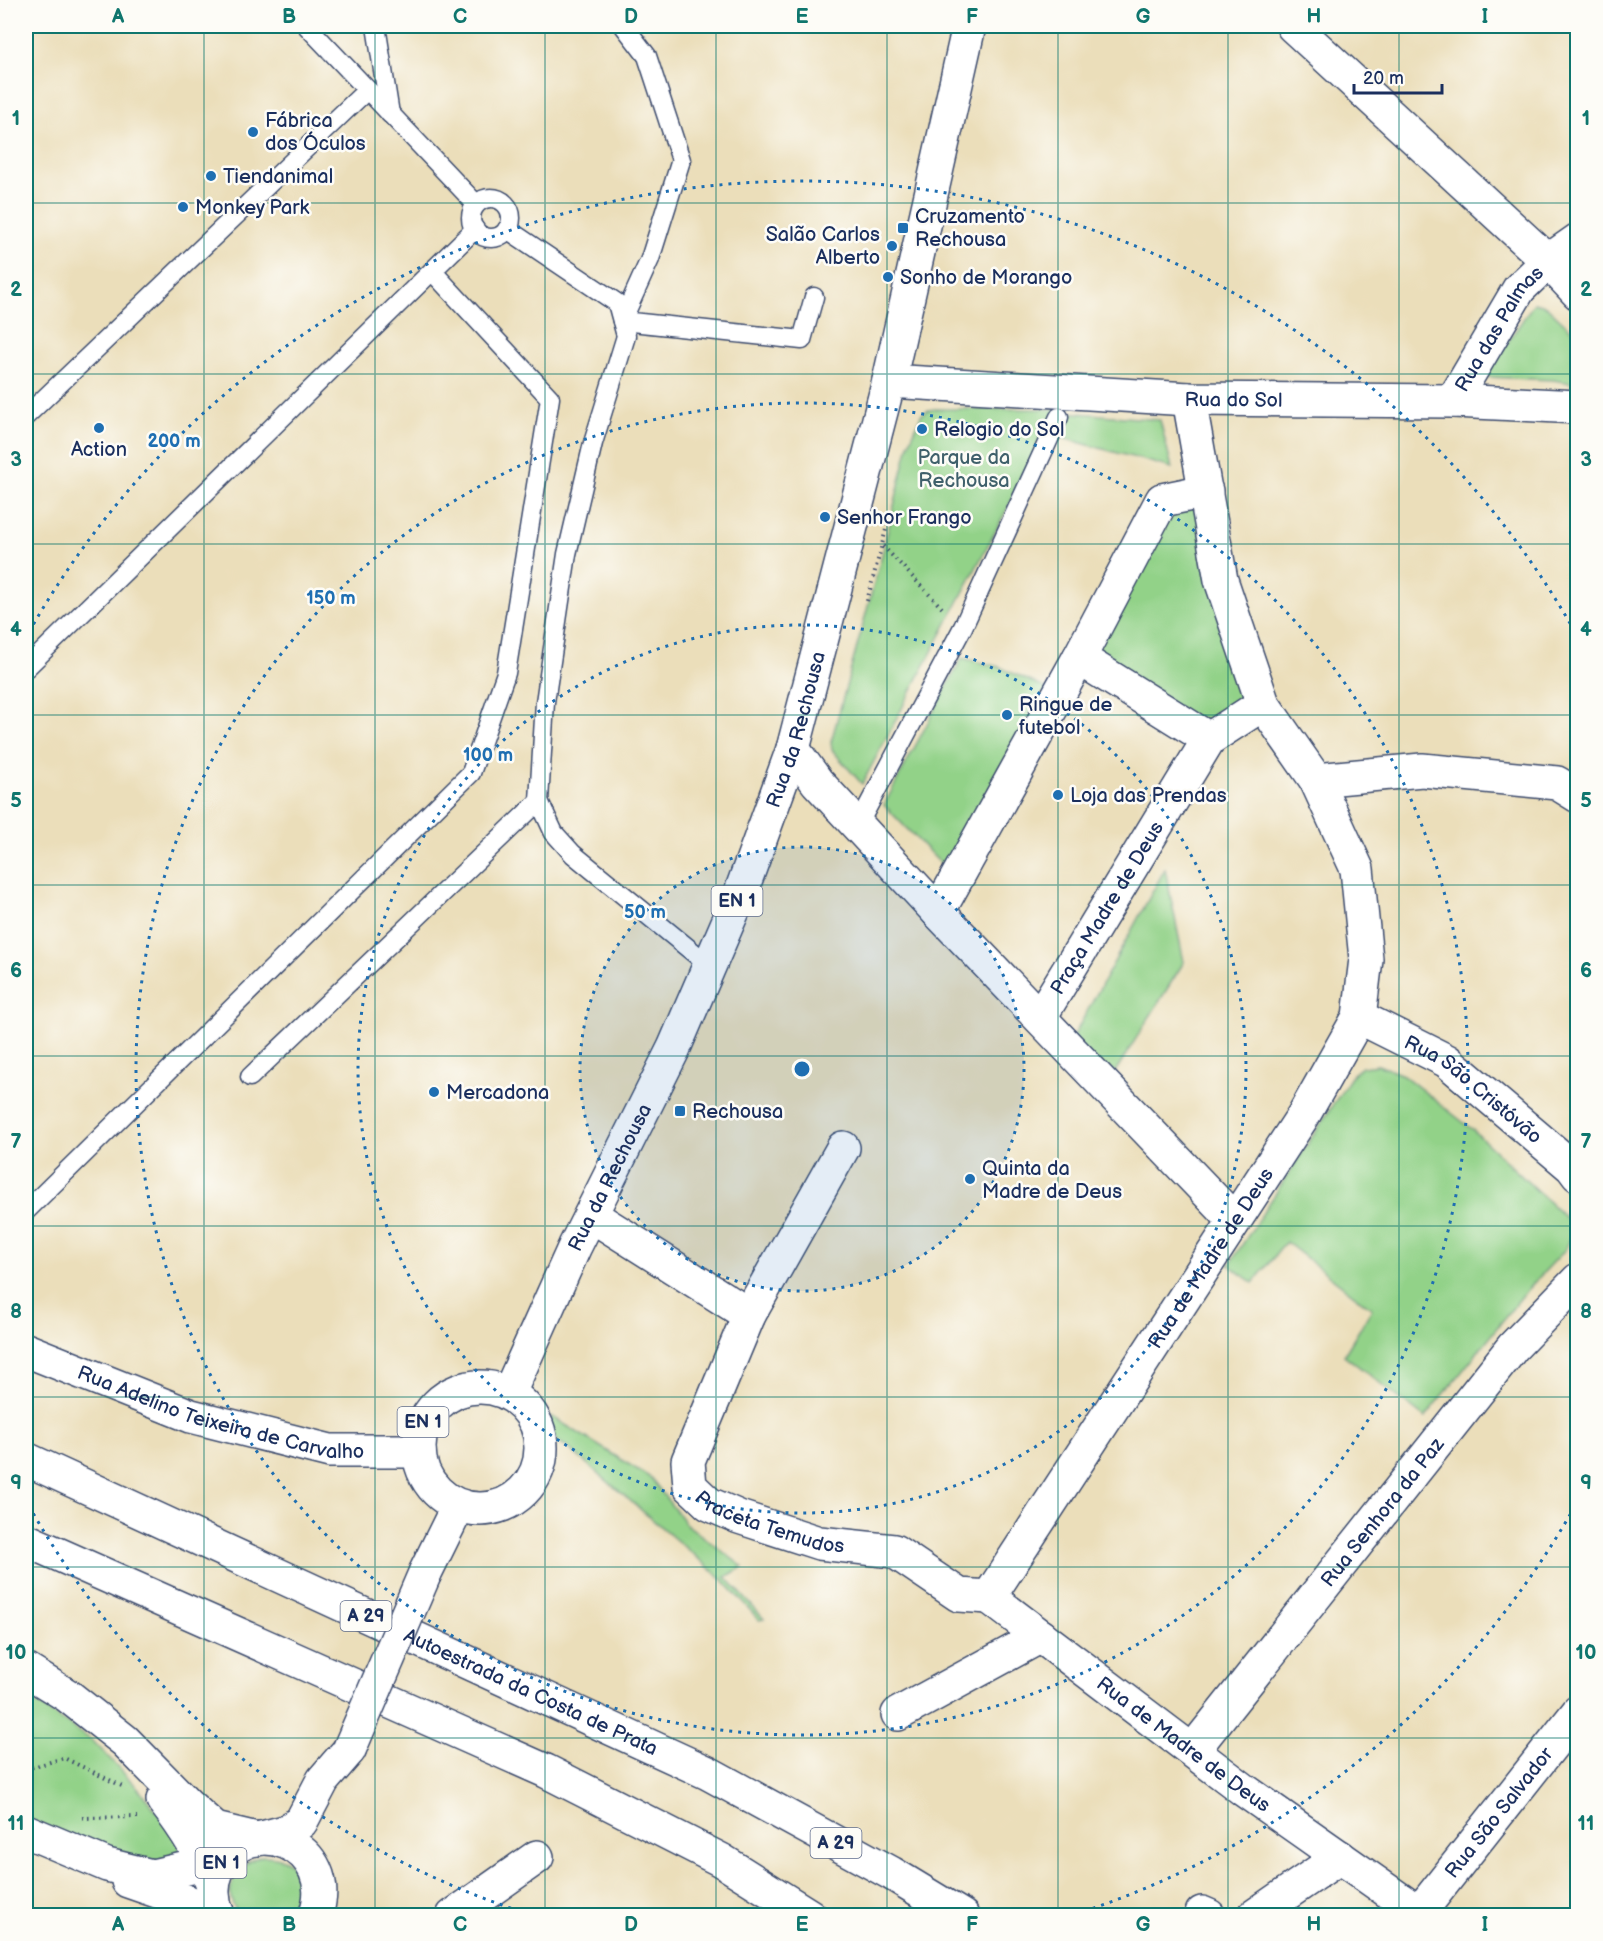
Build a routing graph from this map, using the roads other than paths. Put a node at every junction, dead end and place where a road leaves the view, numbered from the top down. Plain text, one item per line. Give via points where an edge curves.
1 (306, 26) edge
2 (376, 26) edge
3 (624, 26) edge
4 (969, 26) edge
5 (1293, 26) edge
6 (367, 90) junction
7 (390, 114) junction
8 (476, 204) junction
9 (475, 229) junction
10 (507, 229) junction
11 (1578, 240) edge
12 (1548, 261) junction
13 (432, 271) junction
14 (1578, 293) edge
15 (814, 297) dead end
16 (622, 321) junction
17 (889, 381) junction
18 (1189, 399) junction
19 (1453, 401) junction
20 (1578, 407) edge
21 (26, 416) edge
22 (1059, 417) dead end
23 (1206, 491) junction
24 (1079, 658) junction
25 (26, 668) edge
26 (1263, 704) junction
27 (1209, 739) junction
28 (793, 749) junction
29 (1316, 780) junction
30 (1578, 796) edge
31 (539, 801) junction
32 (858, 825) junction
33 (938, 912) junction
34 (710, 966) junction
35 (1040, 1017) junction
36 (1359, 1017) junction
37 (250, 1077) dead end
38 (843, 1148) dead end
39 (1578, 1175) edge
40 (26, 1211) edge
41 (591, 1215) junction
42 (1234, 1220) junction
43 (1578, 1280) edge
44 (749, 1315) junction
45 (26, 1350) edge
46 (509, 1393) junction
47 (419, 1451) junction
48 (26, 1459) edge
49 (458, 1506) junction
50 (26, 1540) edge
51 (989, 1597) junction
52 (1041, 1636) junction
53 (26, 1670) edge
54 (26, 1688) edge
55 (1578, 1712) edge
56 (898, 1714) dead end
57 (350, 1750) junction
58 (1193, 1750) junction
59 (26, 1831) edge
60 (537, 1857) dead end
61 (1340, 1857) junction
62 (107, 1865) junction
63 (316, 1870) junction
64 (229, 1872) edge
65 (1419, 1914) edge
66 (315, 1916) edge
67 (453, 1916) edge
68 (810, 1916) edge
69 (962, 1916) edge
70 (1254, 1916) edge

1 - 6 lane
2 - 7 lane
3 - 16 lane via 647,56 681,160 650,259
4 - 17 main road, Rua da Rechousa / EN 1
5 - 12 main road
6 - 7 lane
6 - 21 lane
7 - 8 lane
8 - 9 lane via 471,216
8 - 10 lane via 487,198 504,203 511,220
9 - 10 lane via 492,238
9 - 13 lane
10 - 16 lane via 617,303
11 - 12 main road, Rua das Palmas
12 - 14 main road
12 - 19 main road, Rua das Palmas via 1519,289
13 - 25 lane
13 - 40 lane via 550,398 506,673 471,773
15 - 16 lane via 802,340
16 - 31 lane via 626,336 593,443 567,554 545,702
17 - 18 main road, Rua do Sol
17 - 28 main road, Rua da Rechousa / EN 1
18 - 19 main road, Rua do Sol
18 - 23 main road, Rua de Madre de Deus
19 - 20 main road, Rua do Sol
22 - 32 lane via 963,627
23 - 24 main road via 1162,500
23 - 26 main road, Rua de Madre de Deus via 1221,579
24 - 27 main road
24 - 33 main road
26 - 27 main road, Praça Madre de Deus
26 - 29 main road, Rua de Madre de Deus
27 - 35 main road, Praça Madre de Deus
28 - 32 main road, Praça Madre de Deus
28 - 34 main road, Rua da Rechousa / EN 1
29 - 30 main road via 1422,770 1557,783
29 - 36 main road, Rua de Madre de Deus via 1357,869 1366,958
31 - 34 lane via 554,833 573,854
31 - 37 lane
32 - 33 main road, Praça Madre de Deus
33 - 35 main road, Praça Madre de Deus
34 - 41 main road, Rua da Rechousa / EN 1
35 - 42 main road, Praça Madre de Deus
36 - 39 main road, Rua São Cristóvão via 1447,1061
36 - 42 main road, Rua de Madre de Deus via 1303,1116
38 - 44 main road, Praceta Temudos
41 - 44 main road
41 - 46 main road, Rua da Rechousa / EN 1
42 - 51 main road, Rua de Madre de Deus
43 - 58 main road, Rua Senhora da Paz via 1513,1347
44 - 51 main road, Praceta Temudos via 688,1461 690,1486 710,1504 739,1516 819,1543 894,1551 959,1595
45 - 47 main road, Rua Adelino Teixeira de Carvalho via 203,1419 330,1451
46 - 47 main road, EN 1 via 490,1386 469,1386 451,1393 435,1405 424,1422
46 - 49 main road, EN 1 via 525,1405 537,1422 542,1443 540,1463 532,1482 499,1507 478,1510
47 - 49 main road, EN 1 via 427,1480 440,1495
48 - 69 main road, Autoestrada da Costa de Prata / A 29 via 708,1773
49 - 57 main road, EN 1, bridge via 425,1573
50 - 68 main road via 546,1771 721,1860
51 - 52 main road, Rua de Madre de Deus
52 - 56 main road
52 - 58 main road, Rua de Madre de Deus
53 - 64 main road via 68,1696 125,1742 215,1829
54 - 64 main road via 98,1734
55 - 65 main road, Rua São Salvador
57 - 63 main road, EN 1 via 340,1791 319,1842
57 - 64 main road, EN 1 via 323,1780 301,1822
58 - 61 main road, Rua de Madre de Deus
59 - 62 main road
60 - 67 main road
61 - 65 main road, Rua de Madre de Deus
61 - 70 main road
62 - 64 main road via 152,1876 182,1871
62 - 64 main road via 131,1884
63 - 64 main road, EN 1 via 295,1846 285,1841
63 - 66 main road, EN 1 via 321,1893

